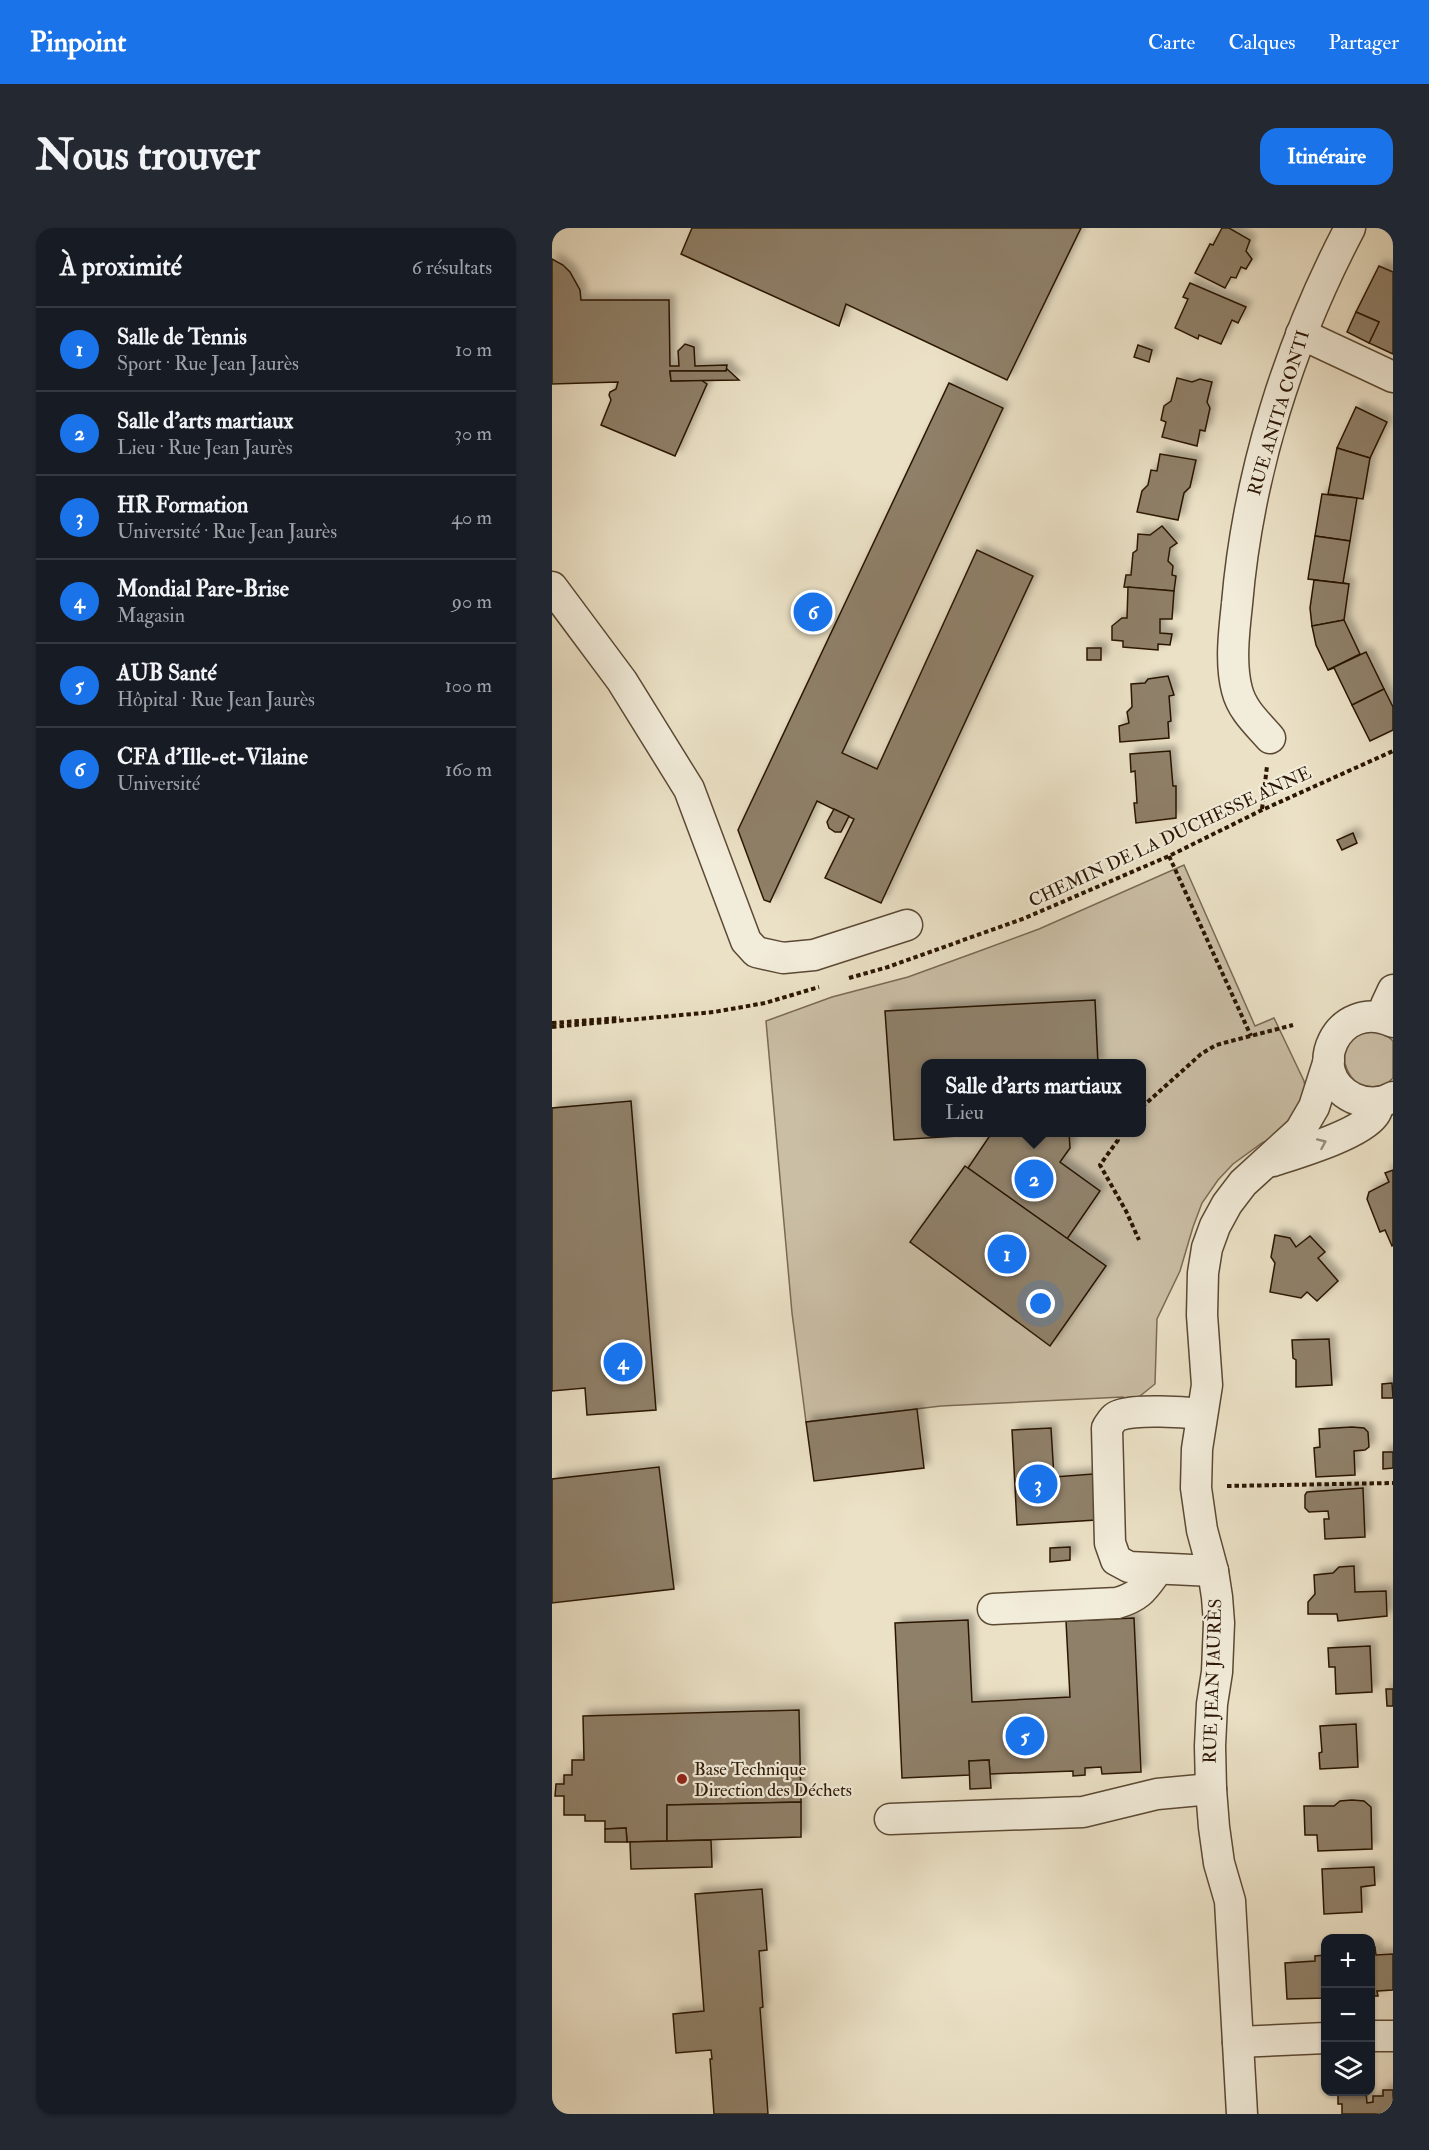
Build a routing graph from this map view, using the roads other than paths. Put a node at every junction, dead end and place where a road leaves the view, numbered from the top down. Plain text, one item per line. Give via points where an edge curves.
1 (1350, 228) edge
2 (1301, 334) junction
3 (1393, 377) edge
4 (552, 587) edge
5 (1270, 738) road end
6 (907, 925) dead end
7 (1390, 1010) edge
8 (1329, 1060) junction
9 (1389, 1100) edge
10 (1267, 1163) junction
11 (1202, 1414) junction
12 (1158, 1569) junction
13 (1213, 1571) junction
14 (993, 1609) dead end
15 (1211, 1789) junction
16 (890, 1820) dead end
17 (1375, 2036) edge
18 (1393, 2036) edge
19 (1321, 2038) edge
20 (1238, 2042) junction
21 (1242, 2114) edge

1 - 2 street, RUE ANITA CONTI
2 - 3 street
2 - 5 street, RUE ANITA CONTI via 1261,459 1240,566 1235,620 1237,692 1243,706
4 - 6 street via 622,681 689,789 746,941 756,952 783,958 814,955
7 - 8 street, RUE JEAN JAURÈS via 1351,1021 1342,1028 1330,1048
8 - 9 street via 1330,1071 1341,1089 1359,1101
8 - 10 street, RUE JEAN JAURÈS via 1314,1107 1300,1131
10 -> 9 street, RUE JEAN JAURÈS via 1363,1125
10 - 11 street, RUE JEAN JAURÈS via 1227,1204 1207,1248 1202,1297 1207,1385
11 - 12 street via 1121,1414 1107,1428 1110,1543 1116,1560 1129,1567
11 - 13 street, RUE JEAN JAURÈS via 1196,1488
12 - 13 street
12 - 14 street via 1134,1598 1117,1603
13 - 15 street, RUE JEAN JAURÈS via 1219,1623 1212,1704
15 - 16 street via 1157,1794 1083,1812
15 - 20 street, RUE JEAN JAURÈS via 1220,1863 1230,1901
17 - 18 street
19 - 20 street
20 - 21 street, RUE JEAN JAURÈS

